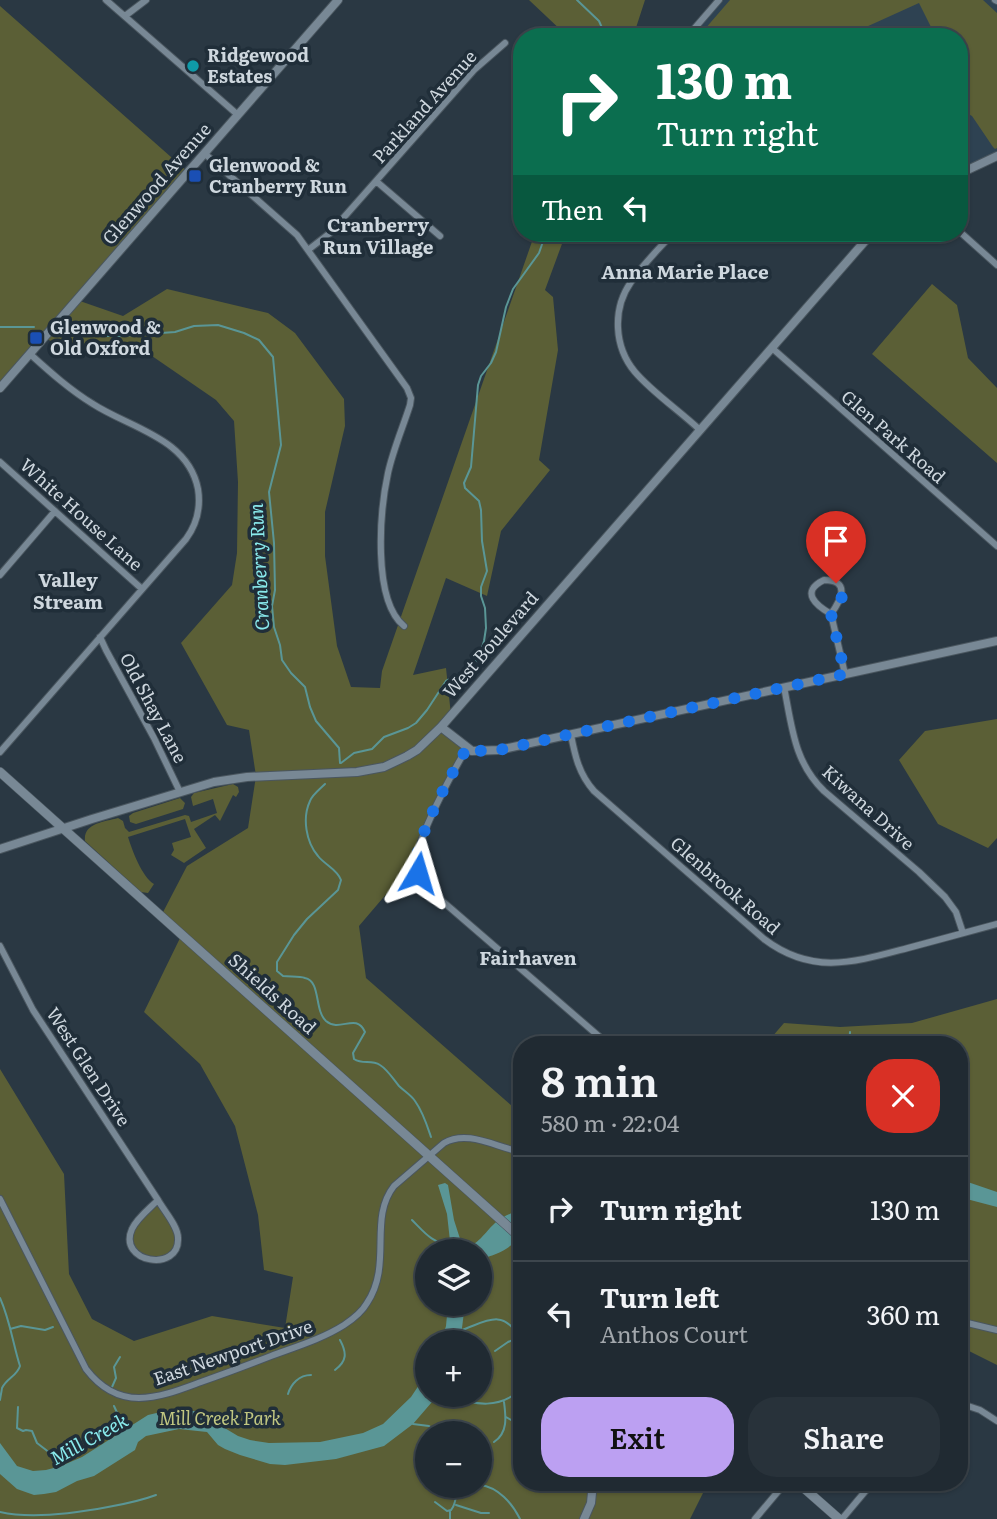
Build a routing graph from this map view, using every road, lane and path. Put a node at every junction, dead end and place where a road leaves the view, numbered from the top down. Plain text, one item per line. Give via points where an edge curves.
1 (106, 0) edge
2 (146, 0) edge
3 (338, 0) edge
4 (719, 0) edge
5 (125, 16) junction
6 (695, 28) edge
7 (505, 43) dead end
8 (238, 115) junction
9 (204, 153) junction
10 (997, 156) edge
11 (968, 170) edge
12 (376, 181) junction
13 (440, 236) dead end
14 (968, 240) edge
15 (665, 242) edge
16 (864, 242) edge
17 (308, 250) junction
18 (997, 265) edge
19 (772, 348) junction
20 (30, 354) junction
21 (0, 388) edge
22 (700, 430) junction
23 (0, 462) edge
24 (55, 512) junction
25 (997, 546) edge
26 (0, 575) edge
27 (142, 589) junction
28 (831, 614) junction
29 (404, 626) dead end
30 (100, 637) junction
31 (997, 642) edge
32 (845, 674) junction
33 (784, 687) junction
34 (440, 727) junction
35 (570, 735) junction
36 (467, 748) junction
37 (0, 752) edge
38 (0, 772) edge
39 (180, 792) junction
40 (63, 829) junction
41 (0, 849) edge
42 (997, 924) edge
43 (962, 933) junction
44 (0, 947) edge
45 (598, 1036) edge
46 (513, 1150) edge
47 (428, 1156) junction
48 (0, 1199) edge
49 (158, 1200) junction
50 (513, 1231) edge
51 (968, 1323) edge
52 (997, 1330) edge
53 (968, 1407) edge
54 (997, 1421) edge
55 (592, 1491) edge
56 (778, 1491) edge
57 (808, 1491) edge
58 (865, 1491) edge
59 (584, 1519) edge
60 (755, 1519) edge
61 (841, 1519) edge

1 - 5 street
2 - 5 street
3 - 8 street, Glenwood Avenue
4 - 6 street
5 - 8 street
7 - 12 street, Parkland Avenue via 474,70
8 - 9 street, Glenwood Avenue
9 - 17 street
9 - 20 street, Glenwood Avenue
10 - 11 street
12 - 13 street
12 - 17 street, Parkland Avenue via 330,233
14 - 18 street
15 - 22 street via 626,290 619,312 619,336 626,360 637,375
16 - 19 street, West Boulevard
17 - 29 street via 410,394 388,473 381,535 388,596
19 - 22 street, West Boulevard
19 - 25 street, Glen Park Road
20 - 21 street, Glenwood Avenue
20 - 27 street via 95,406 170,446 191,468 198,492 195,526
22 - 34 street, West Boulevard
23 - 24 street, White House Lane
24 - 26 street
24 - 27 street, White House Lane
27 - 30 street
28 - 28 street via 813,600 815,586 824,580 836,583 842,593
28 - 32 street
30 - 37 street
30 - 39 street, Old Shay Lane
31 - 32 street
32 - 33 street
33 - 35 street
33 - 43 street, Kiwana Drive via 795,745 811,776 945,897 956,912
34 - 36 street
34 - 39 street, West Boulevard via 408,756 384,767 247,777
35 - 36 street via 499,750
35 - 43 street, Glenbrook Road via 579,769 594,791 781,950 811,962 846,963
36 - 45 street via 423,836 416,858 421,880
38 - 40 main road, Shields Road
39 - 40 street, West Boulevard
40 - 41 street, West Boulevard
40 - 47 main road, Shields Road
42 - 43 street, Glenbrook Road
44 - 49 street, West Glen Drive via 33,1010
46 - 47 street, East Newport Drive via 464,1137 452,1138
47 - 48 street, East Newport Drive via 394,1186 384,1202 377,1284 356,1316 324,1336 177,1391 140,1398 102,1387 86,1368
47 - 50 main road, Shields Road
49 - 49 street, West Glen Drive via 177,1231 178,1244 166,1258 152,1261 135,1250 131,1234
51 - 52 street
53 - 54 street
55 - 59 street
56 - 60 street
57 - 61 main road
58 - 61 street

